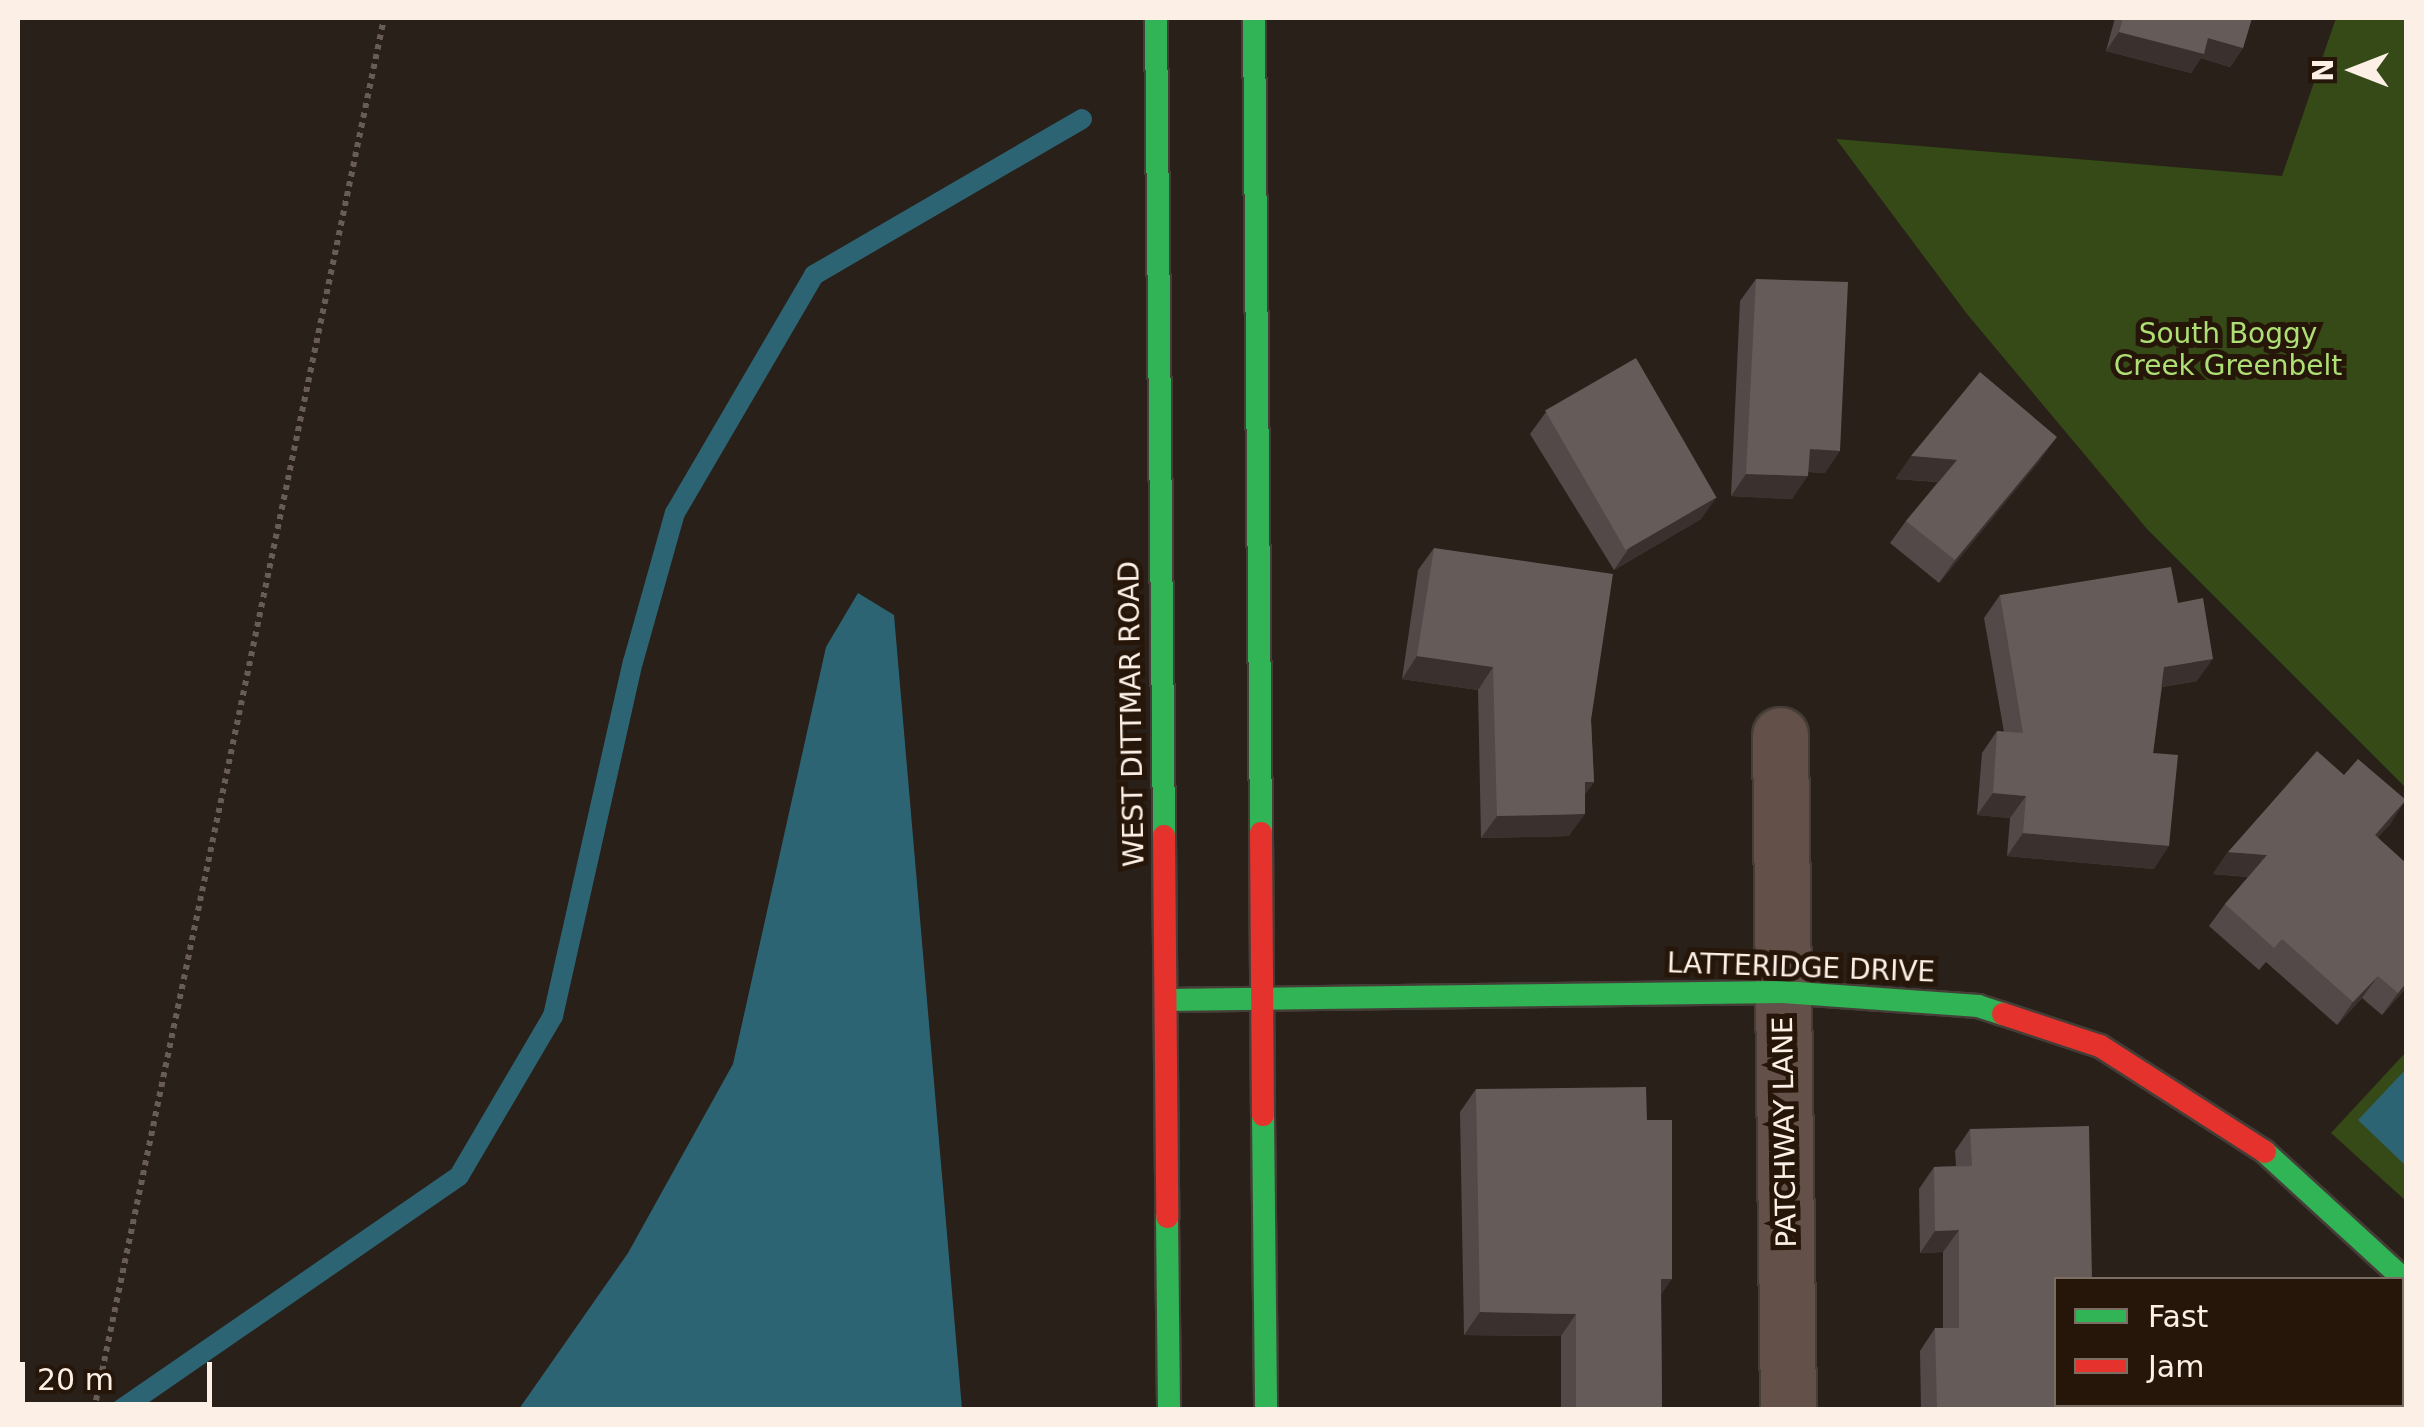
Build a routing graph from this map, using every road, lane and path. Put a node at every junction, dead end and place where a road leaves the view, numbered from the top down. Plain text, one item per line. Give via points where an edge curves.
1 (384, 18) edge
2 (1156, 18) edge
3 (1254, 18) edge
4 (1780, 735) dead end
5 (1783, 992) junction
6 (1264, 998) junction
7 (1166, 1000) junction
8 (2401, 1277) edge
9 (94, 1410) edge
10 (1169, 1410) edge
11 (1266, 1410) edge
12 (1788, 1410) edge

1 - 9 path
2 - 7 street, WEST DITTMAR ROAD
3 - 6 street
4 - 5 street, PATCHWAY LANE
5 - 6 street, LATTERIDGE DRIVE
5 - 8 street, LATTERIDGE DRIVE via 1978,1006 2100,1046 2254,1142
5 - 12 street, PATCHWAY LANE
6 - 7 street, LATTERIDGE DRIVE
6 - 11 street
7 - 10 street, WEST DITTMAR ROAD

